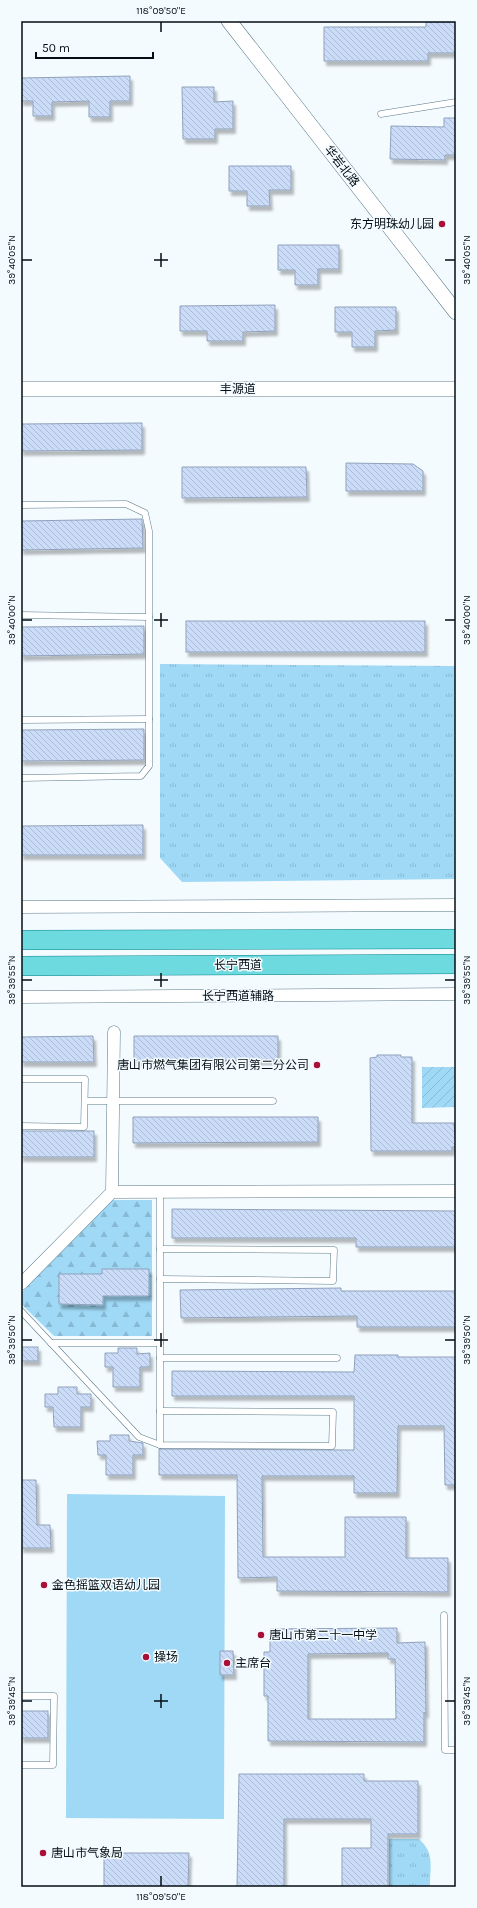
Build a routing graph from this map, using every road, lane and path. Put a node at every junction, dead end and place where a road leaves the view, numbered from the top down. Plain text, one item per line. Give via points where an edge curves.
1 (229, 21) edge
2 (456, 102) edge
3 (381, 114) dead end
4 (456, 312) edge
5 (21, 389) edge
6 (456, 389) edge
7 (21, 504) edge
8 (21, 615) edge
9 (149, 617) junction
10 (149, 719) junction
11 (21, 720) edge
12 (21, 778) edge
13 (456, 905) edge
14 (21, 907) edge
15 (456, 939) edge
16 (21, 940) edge
17 (456, 964) edge
18 (21, 966) edge
19 (456, 994) edge
20 (21, 997) edge
21 (114, 1032) dead end
22 (21, 1079) edge
23 (273, 1100) dead end
24 (85, 1101) junction
25 (113, 1101) junction
26 (21, 1126) edge
27 (160, 1191) junction
28 (456, 1191) edge
29 (112, 1192) junction
30 (160, 1249) junction
31 (160, 1279) junction
32 (21, 1284) edge
33 (21, 1311) edge
34 (51, 1343) junction
35 (160, 1343) junction
36 (160, 1358) junction
37 (337, 1358) dead end
38 (160, 1411) junction
39 (160, 1445) junction
40 (444, 1615) dead end
41 (21, 1696) edge
42 (456, 1750) edge
43 (21, 1765) edge

1 - 4 street, 华岩北路
2 - 3 lane
5 - 6 street, 丰源道
7 - 9 lane via 126,504 144,513 149,531
8 - 9 lane
9 - 10 lane
10 - 11 lane
10 - 12 lane via 149,766 141,776
13 - 14 street
15 - 16 main road
17 - 18 main road, 长宁西道
19 - 20 street, 长宁西道辅路
21 - 25 street
22 - 24 lane via 85,1079
23 - 25 lane
24 - 25 lane
24 - 26 lane via 84,1127
25 - 29 street
27 - 28 street
27 - 29 street
27 - 30 lane
29 - 32 street
30 - 31 lane
30 - 31 lane via 334,1250 334,1281
31 - 35 lane
33 - 34 lane
34 - 35 lane
34 - 39 lane via 140,1437
35 - 36 lane
36 - 37 lane
36 - 38 lane
38 - 39 lane
38 - 39 lane via 333,1412 332,1446
40 - 42 lane via 445,1750
41 - 43 lane via 54,1696 53,1765

